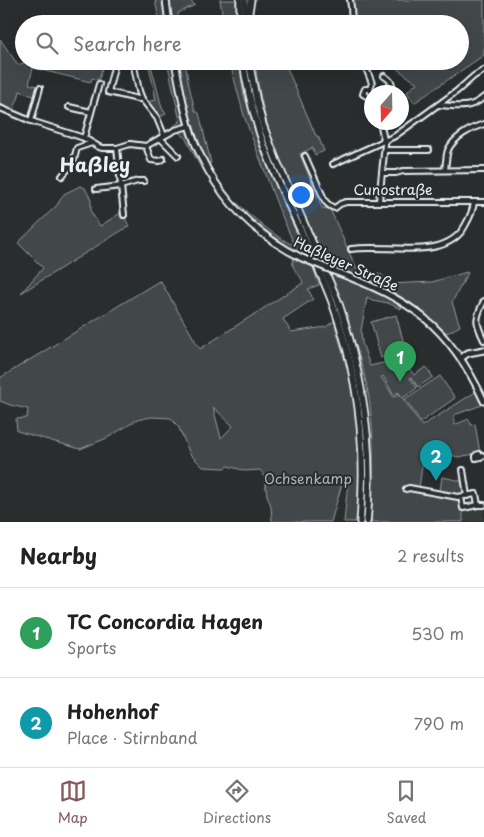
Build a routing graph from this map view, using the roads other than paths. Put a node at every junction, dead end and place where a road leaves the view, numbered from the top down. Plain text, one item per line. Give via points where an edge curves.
1 (166, 0) edge
2 (240, 0) edge
3 (245, 0) edge
4 (251, 0) edge
5 (350, 0) edge
6 (168, 15) edge
7 (240, 15) edge
8 (246, 15) edge
9 (248, 15) edge
10 (351, 15) edge
11 (113, 70) edge
12 (135, 70) edge
13 (177, 70) edge
14 (244, 70) edge
15 (251, 70) edge
16 (367, 70) edge
17 (484, 70) edge
18 (384, 76) dead end
19 (99, 84) dead end
20 (371, 85) edge
21 (392, 85) edge
22 (40, 88) dead end
23 (484, 97) edge
24 (142, 99) junction
25 (438, 105) junction
26 (69, 107) dead end
27 (0, 108) edge
28 (91, 112) junction
29 (31, 122) junction
30 (484, 124) edge
31 (189, 126) junction
32 (382, 130) edge
33 (162, 137) junction
34 (84, 138) junction
35 (385, 141) junction
36 (92, 143) junction
37 (146, 146) junction
38 (117, 148) junction
39 (384, 150) junction
40 (429, 150) dead end
41 (178, 156) dead end
42 (305, 156) dead end
43 (163, 159) dead end
44 (333, 164) dead end
45 (444, 170) junction
46 (484, 170) edge
47 (382, 173) junction
48 (62, 176) dead end
49 (144, 181) dead end
50 (121, 186) junction
51 (96, 189) dead end
52 (379, 201) junction
53 (474, 202) junction
54 (484, 202) edge
55 (124, 215) dead end
56 (351, 249) dead end
57 (484, 301) edge
58 (484, 340) edge
59 (482, 351) edge
60 (462, 359) junction
61 (484, 401) edge
62 (463, 470) dead end
63 (406, 489) dead end
64 (467, 496) junction
65 (461, 497) junction
66 (478, 505) junction
67 (484, 505) edge
68 (360, 522) edge
69 (367, 522) edge

1 - 6 main road
2 - 7 highway
3 - 8 highway
4 - 9 highway
5 - 10 street
11 - 24 street via 108,92
12 - 24 street
13 - 31 main road, Haßleyer Straße
14 - 68 highway via 267,154 331,301 347,349 361,425 363,480
15 - 69 highway via 266,134 338,301 356,361 367,424
16 - 20 street
17 - 25 street
18 - 21 street
19 - 28 street
22 - 29 street
23 - 25 street via 468,106
24 - 33 street via 157,118
25 - 35 street
26 - 28 street
27 - 29 street
28 - 34 street
29 - 34 street
30 - 45 street via 466,132 452,144
31 - 33 street
31 - 60 main road, Haßleyer Straße, bridge via 220,189 250,224 282,248 402,301 442,334
32 - 35 street
33 - 37 street
33 - 41 street
34 - 36 street
35 - 39 street
35 - 44 street
36 - 38 street via 102,148
36 - 48 street via 77,148 73,163
37 - 38 street via 130,144
37 - 43 street via 152,160
38 - 50 street
39 - 40 street
39 - 47 street
42 - 52 street, Cunostraße via 328,205 335,208 346,202
45 - 46 street
45 - 47 street
47 - 52 street
49 - 50 street
50 - 51 street
50 - 55 street
52 - 53 street, Cunostraße
53 - 54 street, Cunostraße
53 - 56 street via 464,229 440,246
57 - 58 street via 477,319
59 - 60 main road via 468,353
60 - 61 main road, Haßleyer Straße
62 - 64 street
63 - 65 street
64 - 65 street
64 - 66 street via 476,494
65 - 66 street via 464,508
66 - 67 street

